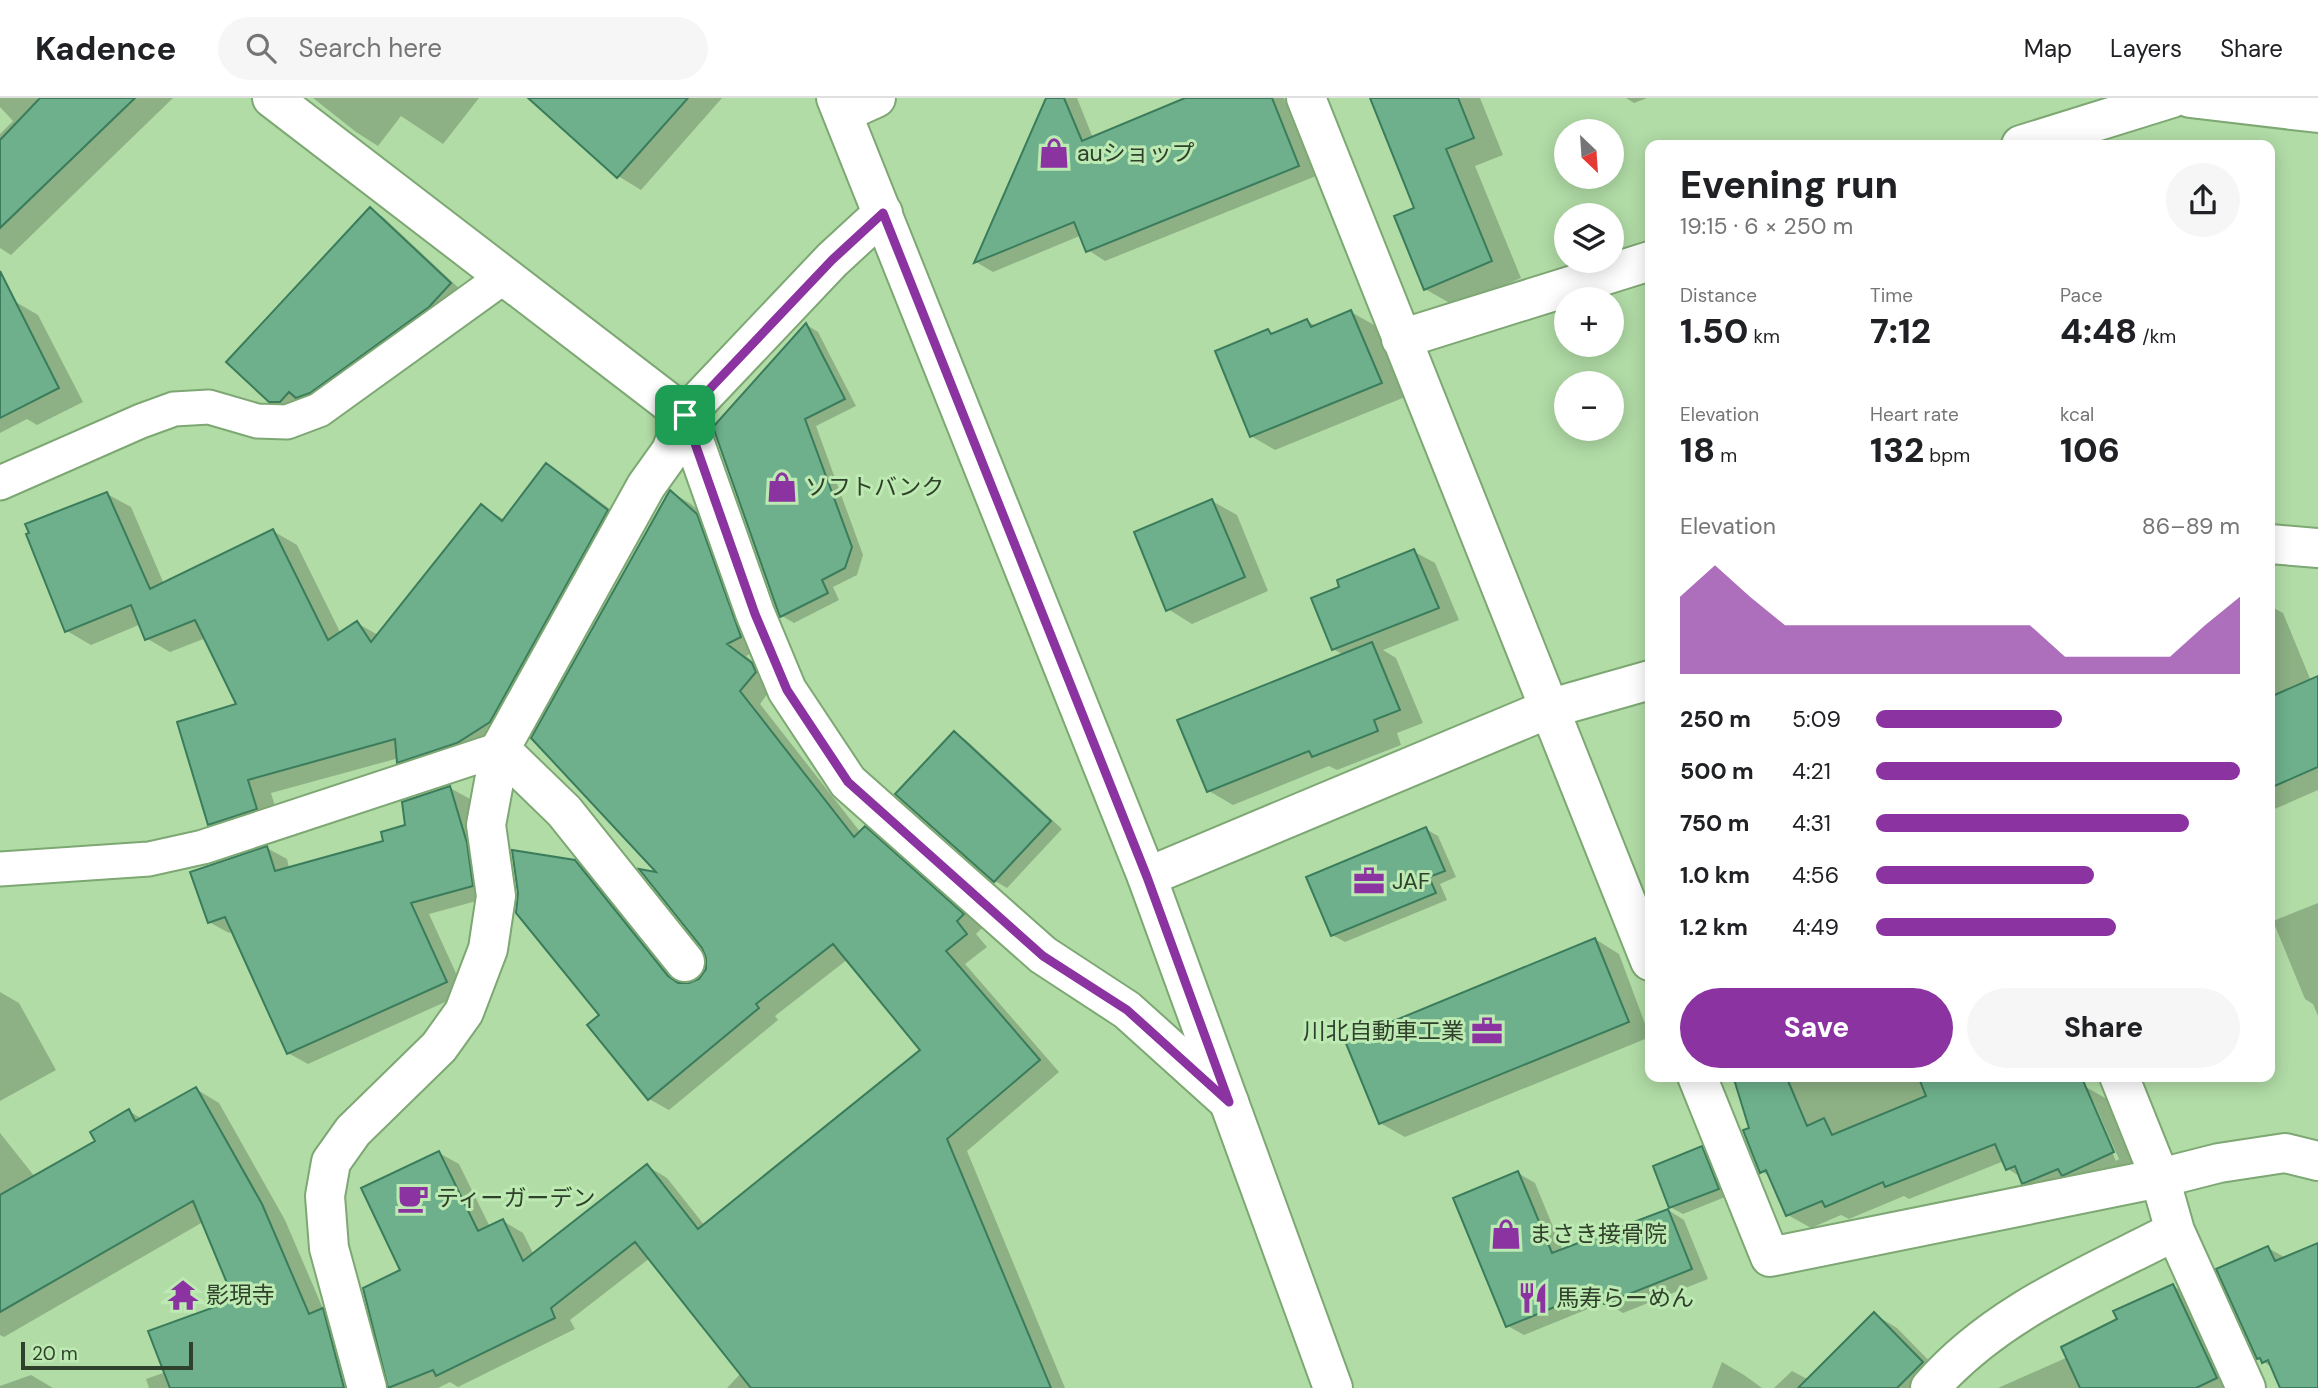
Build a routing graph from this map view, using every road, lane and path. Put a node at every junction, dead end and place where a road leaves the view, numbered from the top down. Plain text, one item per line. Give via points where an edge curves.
1 (272, 98) edge
2 (1306, 98) edge
3 (2172, 98) edge
4 (2190, 98) edge
5 (852, 103) edge
6 (2318, 113) edge
7 (2037, 140) edge
8 (883, 213) junction
9 (1645, 263) edge
10 (505, 276) junction
11 (1401, 339) junction
12 (685, 415) junction
13 (0, 483) edge
14 (2275, 544) edge
15 (2318, 548) edge
16 (1645, 681) edge
17 (1548, 709) junction
18 (500, 749) junction
19 (0, 870) edge
20 (1147, 877) junction
21 (1645, 949) edge
22 (685, 961) dead end
23 (1699, 1082) edge
24 (2121, 1082) edge
25 (1229, 1102) junction
26 (2318, 1161) edge
27 (2160, 1178) junction
28 (2175, 1231) junction
29 (367, 1388) edge
30 (1333, 1388) edge
31 (1930, 1388) edge
32 (2246, 1388) edge

1 - 10 street
2 - 11 street
3 - 7 street
4 - 6 street
5 - 8 street
8 - 12 street via 832,260
8 - 20 street
9 - 11 street
10 - 12 street
10 - 13 lane via 319,410 287,422 257,421 209,407 174,410
11 - 17 street
12 - 18 street via 671,451 646,486
12 - 25 street via 755,614 787,690 848,782 1043,956 1127,1010
14 - 15 street
16 - 17 street
17 - 20 street
17 - 21 street
18 - 19 lane via 203,848 149,859
18 - 22 street via 564,811
18 - 29 street via 486,825 496,896 488,949 464,1012 439,1047 353,1131 331,1162 325,1196 329,1248
20 - 25 street
23 - 27 street via 1770,1257
24 - 27 street
25 - 30 street
26 - 27 street via 2286,1153
27 - 28 street
28 - 31 street via 2020,1310 1949,1366
28 - 32 street

